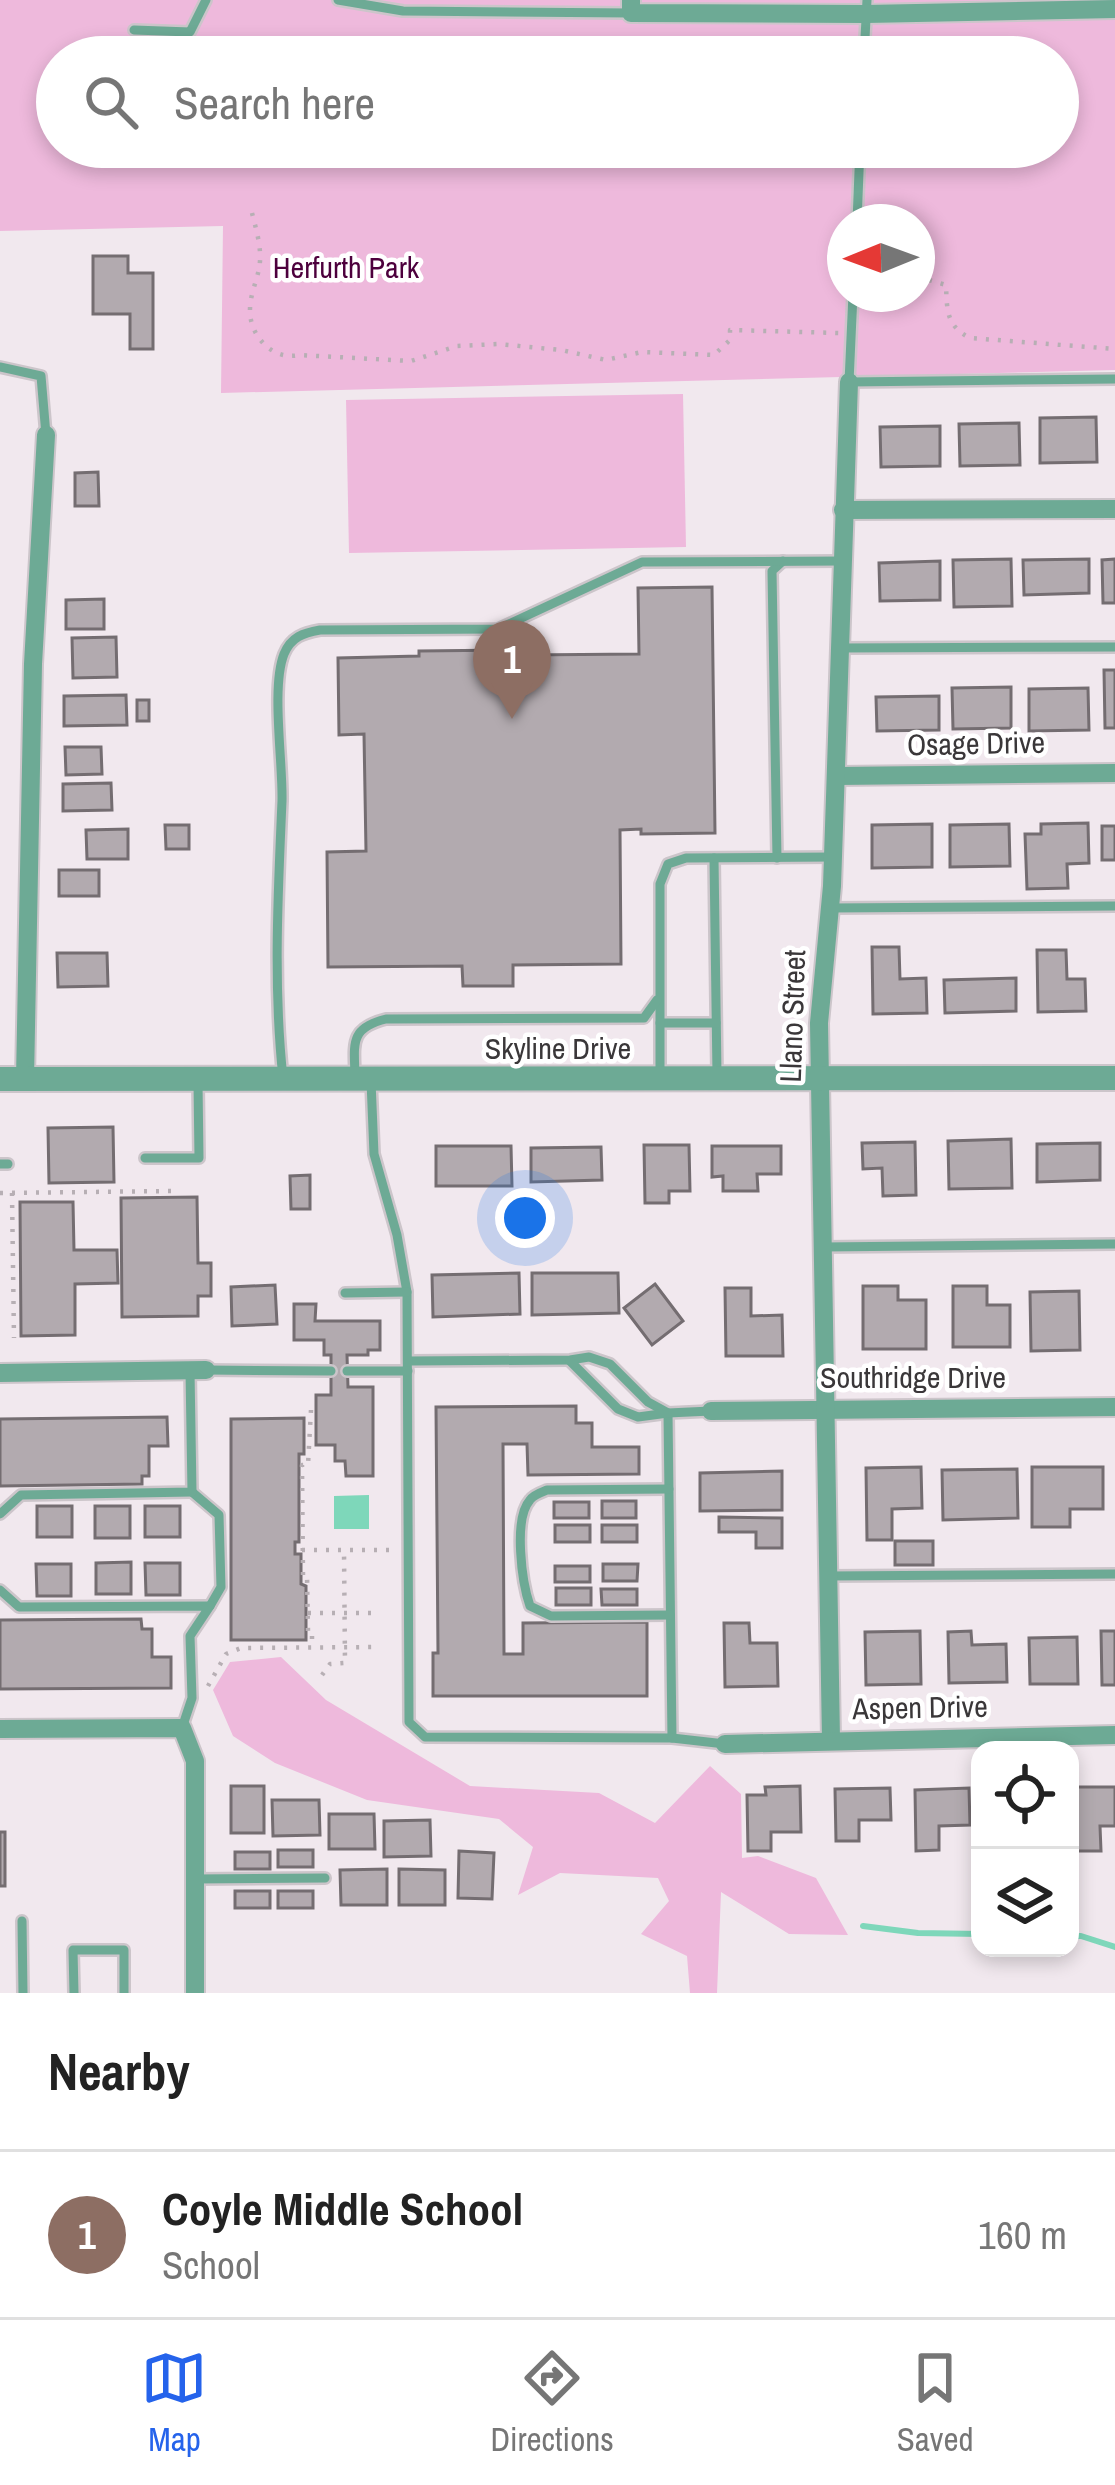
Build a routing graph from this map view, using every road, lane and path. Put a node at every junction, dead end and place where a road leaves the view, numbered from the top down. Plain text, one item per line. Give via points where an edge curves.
1 (206, 0) edge
2 (338, 0) edge
3 (631, 6) edge
4 (989, 6) edge
5 (867, 7) edge
6 (1115, 9) edge
7 (134, 30) dead end
8 (859, 168) edge
9 (857, 204) edge
10 (252, 213) dead end
11 (935, 282) edge
12 (852, 312) edge
13 (851, 333) junction
14 (1115, 349) edge
15 (0, 367) edge
16 (1115, 379) edge
17 (849, 382) junction
18 (46, 435) joint
19 (1115, 508) edge
20 (843, 510) junction
21 (783, 561) junction
22 (842, 561) junction
23 (1115, 647) edge
24 (840, 649) junction
25 (1115, 772) edge
26 (837, 776) junction
27 (834, 857) junction
28 (714, 858) junction
29 (777, 858) junction
30 (1115, 906) edge
31 (830, 908) junction
32 (660, 995) junction
33 (660, 1023) junction
34 (716, 1023) junction
35 (198, 1078) junction
36 (283, 1078) junction
37 (363, 1078) junction
38 (1115, 1078) edge
39 (12, 1079) edge
40 (660, 1079) junction
41 (717, 1079) junction
42 (820, 1079) junction
43 (145, 1158) dead end
44 (173, 1191) dead end
45 (0, 1193) edge
46 (13, 1193) junction
47 (1115, 1244) edge
48 (823, 1247) junction
49 (407, 1292) junction
50 (345, 1293) dead end
51 (14, 1338) dead end
52 (570, 1360) junction
53 (408, 1366) junction
54 (347, 1370) dead end
55 (198, 1371) junction
56 (331, 1371) dead end
57 (0, 1373) edge
58 (1115, 1407) edge
59 (826, 1408) junction
60 (311, 1410) dead end
61 (711, 1412) joint
62 (668, 1413) junction
63 (668, 1489) junction
64 (192, 1492) junction
65 (0, 1514) edge
66 (302, 1550) junction
67 (344, 1550) junction
68 (398, 1550) dead end
69 (1115, 1574) edge
70 (828, 1576) junction
71 (0, 1590) edge
72 (210, 1606) junction
73 (308, 1613) junction
74 (345, 1613) junction
75 (380, 1613) dead end
76 (670, 1616) junction
77 (380, 1647) dead end
78 (312, 1648) junction
79 (345, 1648) junction
80 (322, 1675) dead end
81 (207, 1689) dead end
82 (182, 1728) junction
83 (0, 1729) edge
84 (1115, 1735) edge
85 (672, 1738) junction
86 (831, 1740) junction
87 (725, 1744) joint
88 (325, 1878) dead end
89 (195, 1880) junction
90 (22, 1921) dead end
91 (23, 1993) edge
92 (74, 1993) edge
93 (124, 1993) edge
94 (195, 1993) edge

1 - 7 lane via 190,32
2 - 3 lane via 404,11
3 - 5 street
4 - 5 street
4 - 6 street
8 - 9 lane
10 - 13 path via 260,248 253,327 272,352 290,358 411,361 498,344 606,360 642,352 714,355 730,330
11 - 14 path via 946,285 956,331 970,338
12 - 13 lane, Llano Street
13 - 17 lane, Llano Street
15 - 18 lane via 41,376
16 - 17 lane
17 - 20 street, Llano Street
18 - 39 street
19 - 20 street
20 - 22 street, Llano Street
21 - 22 lane
21 - 29 lane via 772,572
21 - 36 lane via 642,562 498,629 320,630 289,644 279,675 276,1005
22 - 24 street, Llano Street
23 - 24 lane
24 - 26 street, Llano Street
25 - 26 street, Osage Drive
26 - 27 street, Llano Street
27 - 29 lane
27 - 31 street, Llano Street
28 - 29 lane
28 - 32 lane via 668,864 660,884
28 - 34 lane
30 - 31 lane
31 - 42 street, Llano Street
32 - 33 lane
32 - 37 lane via 644,1018 370,1023 354,1043
33 - 34 lane
33 - 40 lane
34 - 41 lane
35 - 36 street, Skyline Drive
35 - 39 street, Skyline Drive
35 - 43 lane via 199,1158
36 - 37 street, Skyline Drive
37 - 40 street, Skyline Drive
37 - 49 lane
38 - 42 street, Skyline Drive
40 - 41 street, Skyline Drive
41 - 42 street, Skyline Drive
42 - 48 street, Llano Street
44 - 46 path
45 - 46 path
46 - 51 path
47 - 48 lane
48 - 59 street, Llano Street
49 - 50 lane
49 - 53 lane
52 - 53 lane
52 - 62 lane via 610,1364
52 - 62 lane via 618,1409 638,1417
53 - 54 lane
53 - 85 lane via 409,1722 424,1737
55 - 56 lane
55 - 57 street
55 - 64 lane
58 - 59 street, Southridge Drive
59 - 61 street, Southridge Drive
59 - 70 street, Llano Street
60 - 66 path
61 - 62 lane
62 - 63 lane
63 - 76 lane
63 - 76 lane via 547,1490 531,1497 521,1516 530,1606 550,1616
64 - 65 lane via 21,1495
64 - 72 lane via 219,1515 221,1587
66 - 67 path
66 - 73 path
67 - 68 path
67 - 74 path
69 - 70 lane
70 - 86 street, Llano Street
71 - 72 lane via 19,1607
72 - 82 lane via 190,1636 192,1698
73 - 74 path
73 - 78 path
74 - 75 path
74 - 79 path
76 - 85 lane
77 - 79 path
78 - 79 path
78 - 81 path via 241,1648 226,1654
79 - 80 path via 345,1663 330,1664
82 - 83 street
82 - 89 street via 195,1761
84 - 86 street, Aspen Drive
85 - 87 lane
86 - 87 street, Aspen Drive
88 - 89 lane
89 - 94 street
90 - 91 lane
92 - 93 lane via 73,1951 124,1950

